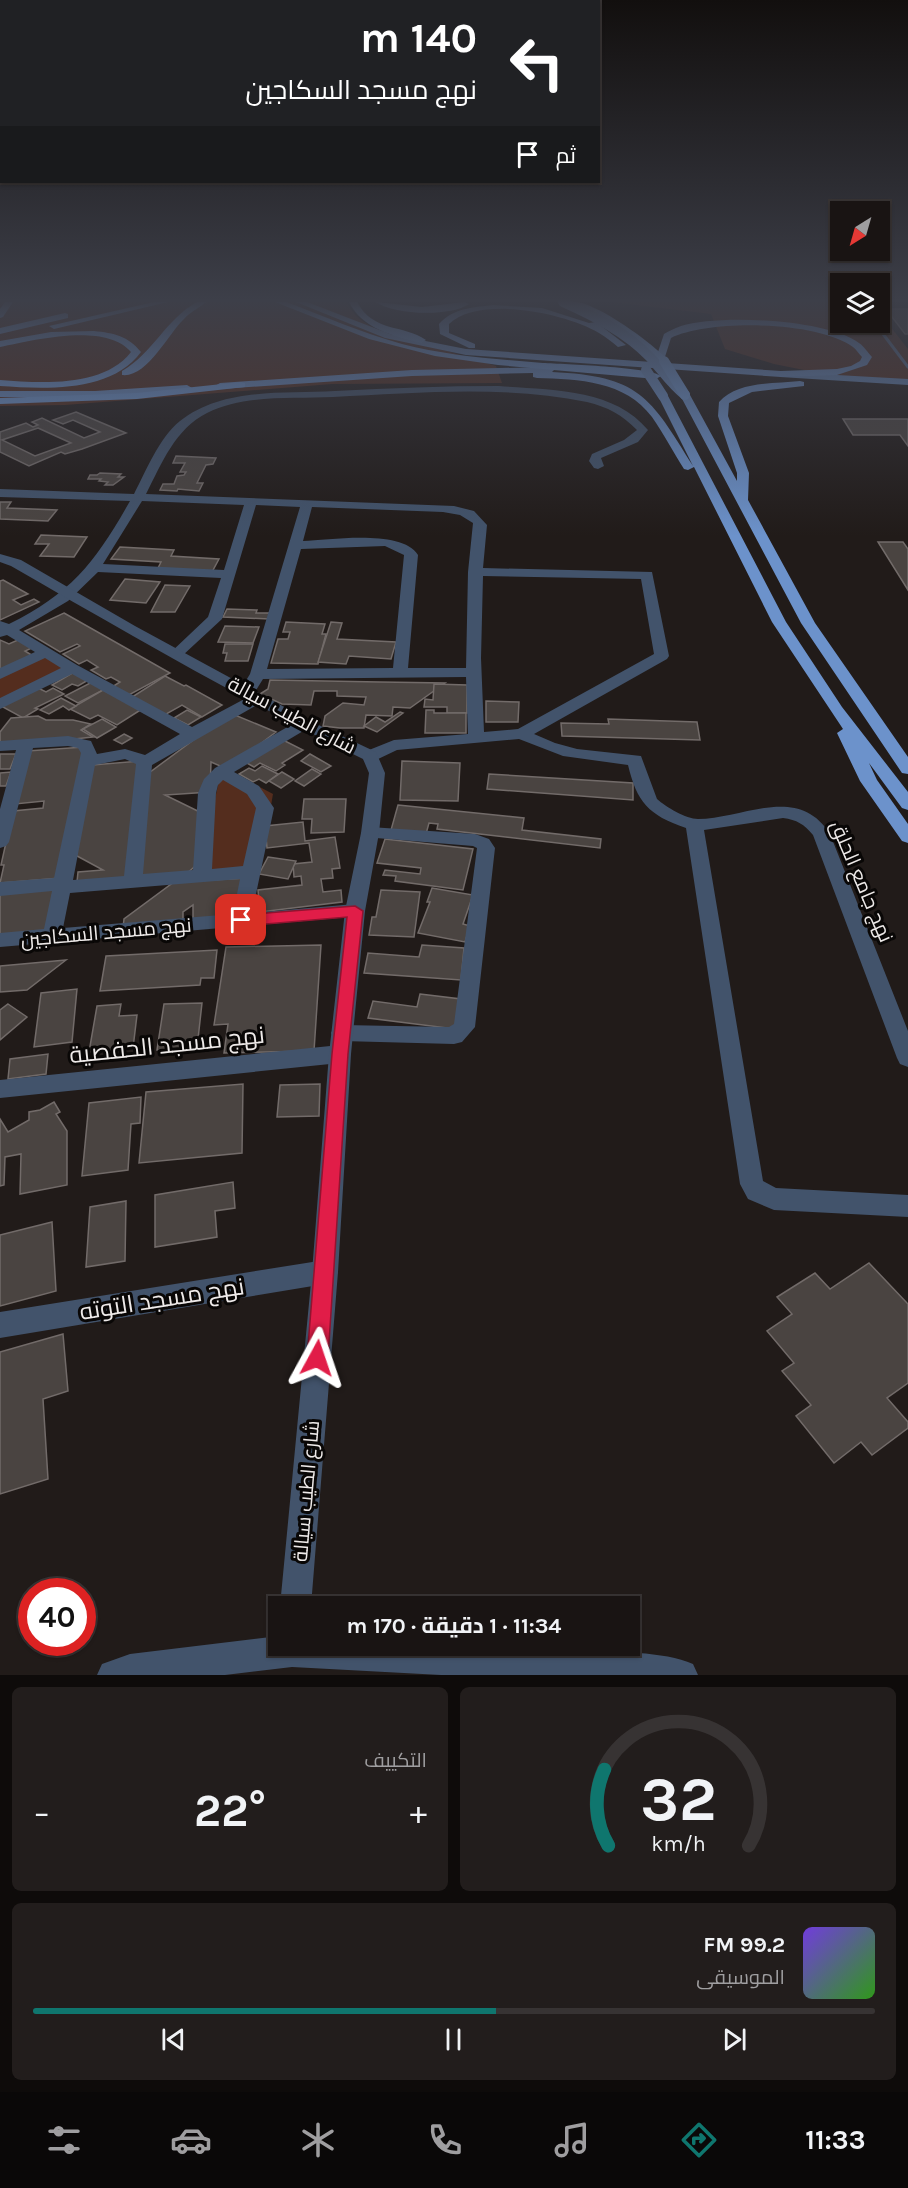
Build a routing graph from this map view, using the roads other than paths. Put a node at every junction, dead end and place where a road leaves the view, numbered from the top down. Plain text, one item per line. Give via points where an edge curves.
1 (80, 380) edge
2 (97, 380) edge
3 (310, 380) edge
4 (591, 380) edge
5 (653, 380) edge
6 (668, 380) edge
7 (675, 380) edge
8 (745, 380) edge
9 (879, 380) edge
10 (908, 382) edge
11 (0, 383) edge
12 (805, 383) junction
13 (241, 385) junction
14 (908, 388) edge
15 (0, 389) edge
16 (0, 394) edge
17 (685, 395) junction
18 (0, 400) edge
19 (598, 466) dead end
20 (0, 494) edge
21 (137, 499) junction
22 (743, 500) junction
23 (251, 502) junction
24 (307, 505) junction
25 (734, 530) junction
26 (296, 545) junction
27 (0, 558) edge
28 (94, 568) junction
29 (475, 572) junction
30 (229, 574) junction
31 (68, 594) junction
32 (3, 629) edge
33 (46, 652) junction
34 (177, 653) junction
35 (72, 668) junction
36 (472, 672) junction
37 (400, 673) junction
38 (0, 674) edge
39 (254, 688) junction
40 (0, 704) edge
41 (865, 704) junction
42 (836, 709) junction
43 (304, 723) junction
44 (192, 734) junction
45 (522, 734) junction
46 (476, 739) junction
47 (26, 744) junction
48 (0, 746) edge
49 (908, 750) edge
50 (370, 756) junction
51 (87, 762) junction
52 (144, 763) junction
53 (908, 769) edge
54 (221, 772) junction
55 (908, 804) edge
56 (694, 825) junction
57 (370, 833) junction
58 (908, 837) edge
59 (0, 842) edge
60 (252, 872) junction
61 (202, 876) junction
62 (133, 882) junction
63 (62, 886) junction
64 (0, 889) edge
65 (355, 911) junction
66 (241, 920) junction
67 (52, 936) junction
68 (0, 940) edge
69 (341, 1044) junction
70 (908, 1058) edge
71 (0, 1089) edge
72 (908, 1206) edge
73 (325, 1272) junction
74 (0, 1325) edge
75 (297, 1596) edge
76 (268, 1652) edge
77 (420, 1656) edge
78 (124, 1673) edge
79 (682, 1675) edge

1 - 11 highway via 57,384
2 - 15 highway via 69,387
3 - 13 highway
4 - 25 highway via 628,391 655,414 714,508
5 - 25 highway, bridge
6 - 17 highway, bridge
7 - 17 highway, bridge
8 - 12 highway
9 - 10 main road
12 - 14 main road
12 - 22 highway via 750,390 724,402 723,416 744,473
13 - 16 highway via 95,394
13 - 18 highway via 137,396
17 - 22 highway
19 - 21 street via 596,456 603,450 635,439 643,430 626,413 575,397 513,390 448,390 264,398 229,402 187,420 158,457
20 - 21 street
21 - 23 street
21 - 28 street
22 - 41 highway via 808,623
23 - 24 street
23 - 30 street
24 - 26 street
24 - 29 street via 443,508 468,513 478,518 481,525
25 - 42 highway via 779,622
26 - 37 street via 386,542 408,550 411,555
26 - 39 street
27 - 31 street, شارع الطيب سيالة via 39,575
28 - 30 street
28 - 31 street
29 - 36 street
29 - 45 street via 647,575 662,656
30 - 34 street via 215,620
31 - 32 street via 40,615
31 - 34 street, شارع الطيب سيالة
32 - 33 street
33 - 35 street
33 - 38 street
34 - 39 street, شارع الطيب سيالة
35 - 40 street
35 - 44 street
36 - 37 street
36 - 46 street
37 - 39 street
39 - 43 street, شارع الطيب سيالة
39 - 44 street
41 - 49 highway
41 - 53 highway
42 - 55 highway
42 - 58 highway via 869,781
43 - 50 street, شارع الطيب سيالة
43 - 54 street
44 - 52 street
45 - 46 street
45 - 56 street via 554,750 578,756 635,760 649,800 659,809
46 - 50 street via 394,745
47 - 48 street
47 - 51 street via 80,742 87,747
47 - 59 street
50 - 57 street, شارع الطيب سيالة via 377,773
51 - 52 street via 128,753
51 - 63 street
52 - 62 street
54 - 60 street via 262,798 265,808
54 - 61 street via 210,783 207,793
56 - 70 street, نهج جامع الحلق via 796,812 817,825
56 - 72 street via 752,1184 774,1199
57 - 65 street, شارع الطيب سيالة
57 - 69 street, نهج مسجد الحفصية via 476,840 486,848 464,1027 454,1036
60 - 61 street
60 - 66 street
61 - 62 street
62 - 63 street
63 - 64 street
63 - 67 street
65 - 66 street, نهج مسجد السكاجين
65 - 69 street, شارع الطيب سيالة
66 - 67 street, نهج مسجد السكاجين
67 - 68 street, نهج مسجد السكاجين
69 - 71 street, نهج مسجد الحفصية
69 - 73 street, شارع الطيب سيالة
73 - 74 street, نهج مسجد التوته
73 - 75 street, شارع الطيب سيالة
76 - 78 street
77 - 79 street

